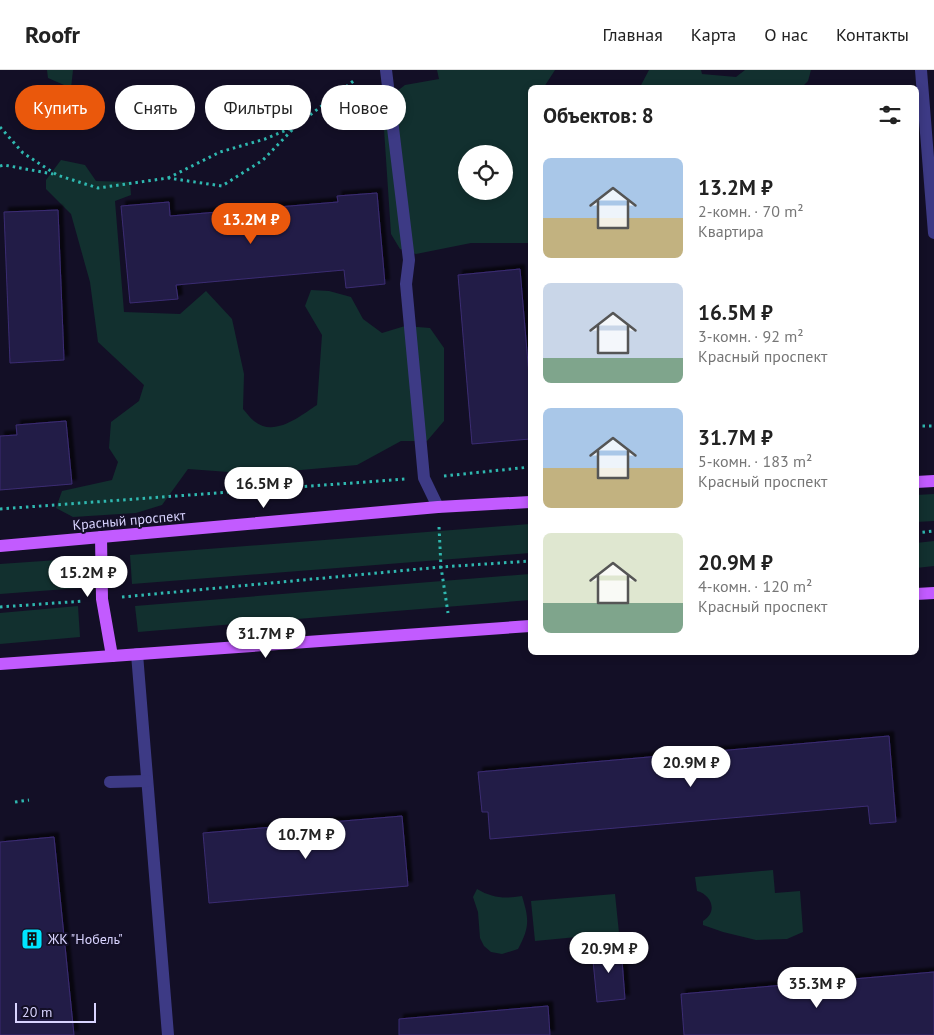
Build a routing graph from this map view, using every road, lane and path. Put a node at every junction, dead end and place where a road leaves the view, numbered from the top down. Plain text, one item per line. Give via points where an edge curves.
1 (386, 70) edge
2 (921, 70) edge
3 (356, 80) dead end
4 (311, 114) edge
5 (0, 126) edge
6 (286, 130) edge
7 (292, 130) edge
8 (0, 166) edge
9 (57, 175) junction
10 (168, 178) junction
11 (934, 234) edge
12 (919, 426) edge
13 (934, 426) edge
14 (528, 467) edge
15 (424, 478) junction
16 (934, 481) edge
17 (919, 482) edge
18 (528, 502) edge
19 (438, 507) junction
20 (0, 509) edge
21 (934, 531) edge
22 (919, 532) edge
23 (100, 537) junction
24 (0, 546) edge
25 (528, 561) edge
26 (441, 567) junction
27 (934, 593) edge
28 (919, 594) edge
29 (102, 599) junction
30 (0, 607) edge
31 (528, 626) edge
32 (451, 633) junction
33 (137, 654) junction
34 (112, 656) junction
35 (0, 664) edge
36 (148, 781) junction
37 (110, 782) dead end
38 (29, 800) dead end
39 (15, 802) dead end
40 (168, 1035) edge

1 - 15 lane via 409,260 406,284
2 - 11 lane
3 - 4 path
5 - 9 path via 23,153
6 - 10 path via 220,152
7 - 10 path via 263,160 222,186
8 - 9 path
9 - 10 path via 98,188
12 - 13 path
14 - 15 path
15 - 19 lane
15 - 20 path
16 - 17 main road
18 - 19 main road, Красный проспект
19 - 23 main road, Красный проспект
19 - 26 path
21 - 22 path
23 - 24 main road, Красный проспект
23 - 29 main road
25 - 26 path
26 - 29 path
26 - 32 path
27 - 28 main road
29 - 30 path
29 - 34 main road
31 - 32 main road
32 - 33 main road
33 - 34 main road
33 - 36 lane
34 - 35 main road
36 - 37 lane
36 - 40 lane
38 - 39 path

